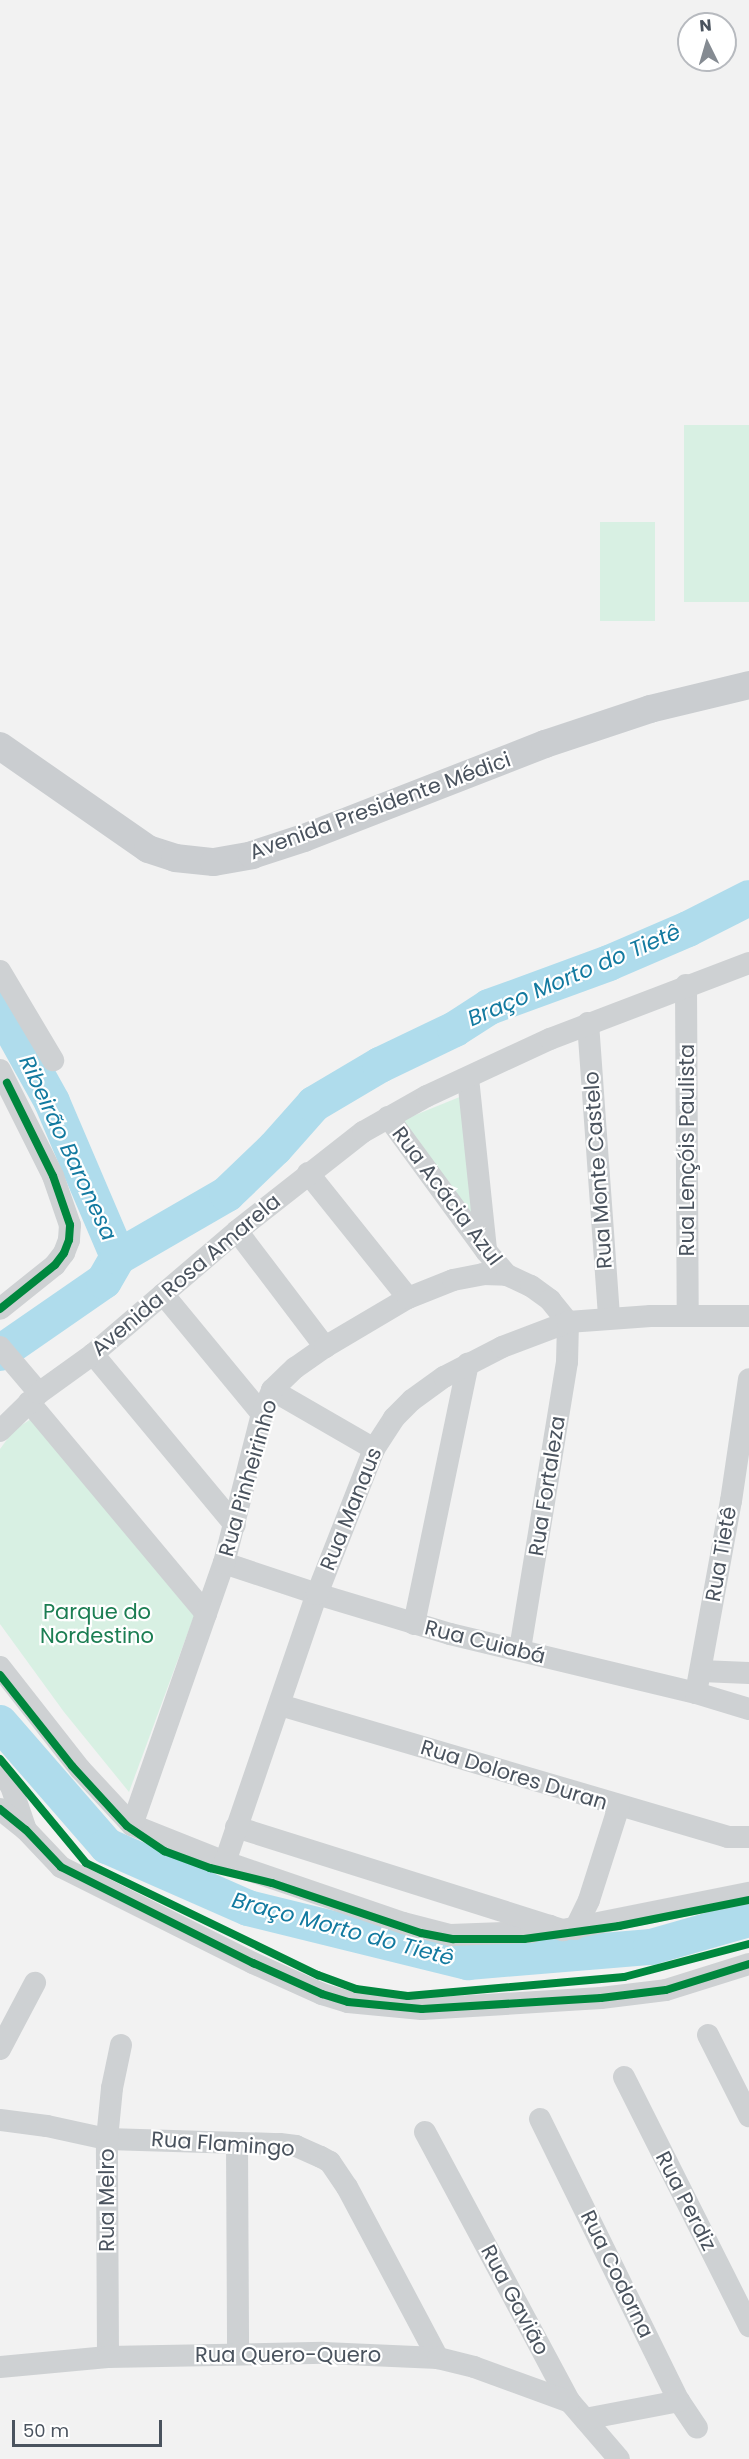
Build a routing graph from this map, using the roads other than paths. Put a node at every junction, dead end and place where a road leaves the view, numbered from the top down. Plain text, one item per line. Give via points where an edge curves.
1 (749, 685) edge
2 (0, 746) edge
3 (749, 963) edge
4 (0, 971) edge
5 (686, 985) junction
6 (588, 1023) junction
7 (53, 1060) dead end
8 (0, 1070) edge
9 (468, 1078) junction
10 (388, 1118) junction
11 (308, 1173) junction
12 (237, 1231) junction
13 (486, 1251) junction
14 (507, 1275) junction
15 (163, 1294) junction
16 (408, 1298) junction
17 (0, 1309) edge
18 (688, 1315) junction
19 (749, 1316) edge
20 (609, 1318) junction
21 (568, 1323) junction
22 (0, 1347) edge
23 (325, 1347) junction
24 (93, 1354) junction
25 (468, 1364) junction
26 (749, 1379) edge
27 (272, 1390) junction
28 (34, 1398) junction
29 (262, 1414) junction
30 (0, 1431) edge
31 (374, 1449) junction
32 (740, 1501) edge
33 (235, 1525) junction
34 (224, 1563) junction
35 (317, 1594) junction
36 (206, 1614) junction
37 (414, 1624) junction
38 (520, 1650) junction
39 (0, 1667) edge
40 (701, 1671) junction
41 (749, 1673) edge
42 (696, 1694) junction
43 (280, 1705) junction
44 (749, 1709) edge
45 (0, 1772) edge
46 (619, 1806) junction
47 (0, 1809) edge
48 (132, 1824) junction
49 (236, 1827) junction
50 (26, 1830) junction
51 (749, 1837) edge
52 (225, 1862) junction
53 (749, 1893) edge
54 (550, 1926) junction
55 (575, 1929) junction
56 (749, 1964) edge
57 (34, 1983) dead end
58 (6, 2023) edge
59 (708, 2035) dead end
60 (121, 2045) dead end
61 (0, 2049) edge
62 (624, 2077) dead end
63 (749, 2116) edge
64 (540, 2119) dead end
65 (0, 2120) edge
66 (425, 2132) dead end
67 (107, 2139) junction
68 (237, 2144) junction
69 (749, 2326) edge
70 (238, 2354) junction
71 (108, 2357) junction
72 (438, 2358) junction
73 (0, 2367) edge
74 (679, 2401) junction
75 (570, 2402) junction
76 (585, 2419) junction
77 (697, 2428) dead end
78 (619, 2459) edge

1 - 2 main road, Avenida Presidente Médici via 640,712 545,744 293,842 214,862 175,858 148,849
3 - 5 street, Avenida Rosa Amarela
4 - 7 street
5 - 6 street, Avenida Rosa Amarela
5 - 18 street, Rua Lençóis Paulista
6 - 9 street, Avenida Rosa Amarela
6 - 20 street, Rua Monte Castelo
8 - 17 street via 53,1176 70,1225 69,1240 55,1265
9 - 10 street, Avenida Rosa Amarela
9 - 13 street
10 - 11 street, Avenida Rosa Amarela via 346,1143
10 - 13 street, Rua Acácia Azul
11 - 12 street, Avenida Rosa Amarela
11 - 16 street
12 - 15 street, Avenida Rosa Amarela
12 - 23 street
13 - 14 street, Rua Acácia Azul
14 - 16 street, Rua Pinheirinho via 483,1274 453,1280
14 - 21 street, Rua Pinheirinho via 543,1293
15 - 24 street, Avenida Rosa Amarela
15 - 29 street
16 - 23 street, Rua Pinheirinho
18 - 19 street, Rua Manaus
18 - 20 street, Rua Manaus
20 - 21 street, Rua Manaus
21 - 25 street, Rua Manaus via 525,1336
21 - 38 street, Rua Fortaleza via 567,1362
22 - 28 street
23 - 27 street, Rua Pinheirinho
24 - 28 street, Avenida Rosa Amarela
24 - 33 street
25 - 31 street, Rua Manaus via 412,1400 394,1418
25 - 37 street
26 - 32 street, Rua Tietê
27 - 29 street, Rua Pinheirinho
27 - 31 street
28 - 30 street, Avenida Rosa Amarela
28 - 36 street
29 - 33 street, Rua Pinheirinho
31 - 35 street, Rua Manaus
32 - 40 street, Rua Tietê
33 - 34 street, Rua Pinheirinho
34 - 35 street, Rua Cuiabá
34 - 36 street, Rua Pinheirinho
35 - 37 street, Rua Cuiabá
35 - 43 street, Rua Manaus
36 - 48 street, Rua Pinheirinho
37 - 38 street, Rua Cuiabá
38 - 42 street, Rua Cuiabá
39 - 48 street via 80,1769
40 - 41 street
40 - 42 street, Rua Tietê
42 - 44 street, Rua Cuiabá
43 - 46 street, Rua Dolores Duran
43 - 49 street, Rua Manaus
45 - 50 street via 11,1786
46 - 51 street, Rua Dolores Duran via 728,1837
46 - 55 street
47 - 50 street
48 - 52 street
49 - 52 street, Rua Manaus
49 - 54 street
50 - 56 street via 61,1867 94,1885 253,1963 348,2002 422,2009 601,1998 666,1990
52 - 54 street via 450,1935 531,1932
53 - 55 street
54 - 55 street
57 - 58 street
58 - 61 street
59 - 63 street
60 - 67 street, Rua Melro
62 - 69 street, Rua Perdiz
64 - 74 street, Rua Codorna
65 - 67 street, Rua Flamingo
66 - 75 street, Rua Gavião
67 - 68 street, Rua Flamingo
67 - 71 street, Rua Melro
68 - 70 street
68 - 72 street, Rua Flamingo via 296,2146 330,2162
70 - 71 street, Rua Quero-Quero
70 - 72 street, Rua Quero-Quero
71 - 73 street, Rua Quero-Quero
72 - 75 street, Rua Quero-Quero
74 - 76 street
74 - 77 street, Rua Codorna
75 - 76 street, Rua Gavião
76 - 78 street, Rua Gavião

